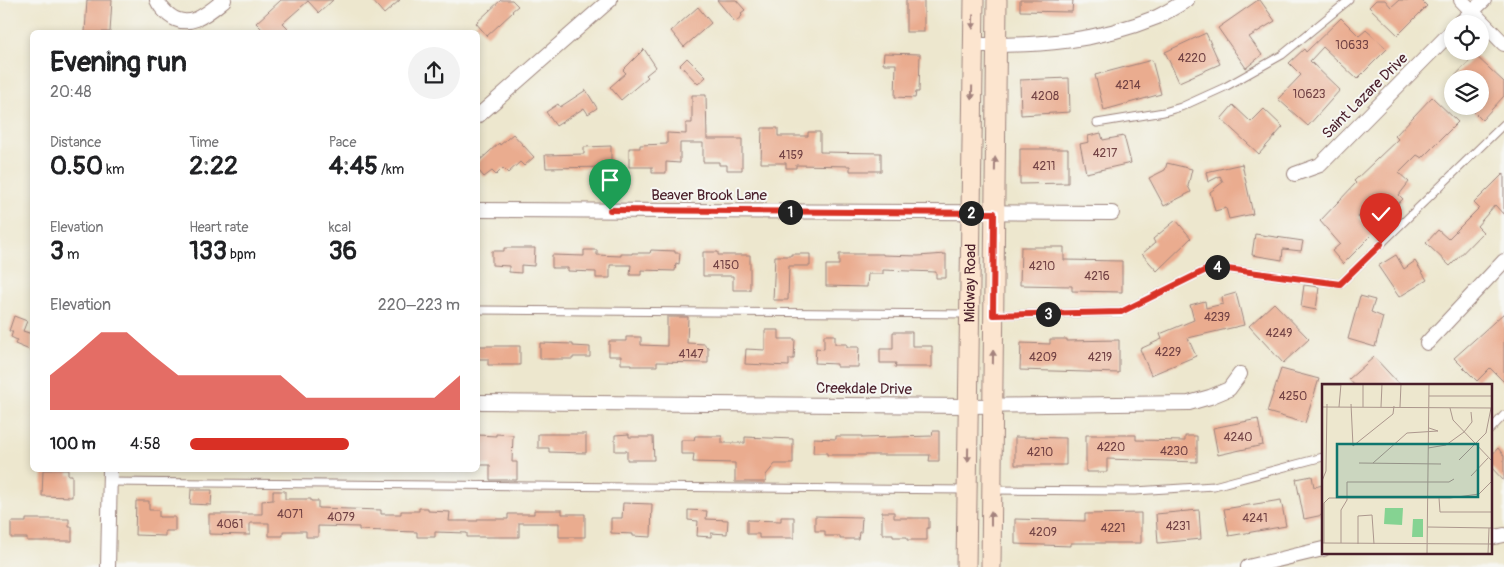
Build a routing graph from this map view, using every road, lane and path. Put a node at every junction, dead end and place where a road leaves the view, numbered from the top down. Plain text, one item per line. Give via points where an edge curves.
1 (157, 0) edge
2 (224, 0) edge
3 (610, 0) edge
4 (974, 0) edge
5 (997, 0) edge
6 (1187, 0) edge
7 (1349, 0) edge
8 (1461, 0) edge
9 (1484, 0) edge
10 (1471, 12) junction
11 (1468, 15) edge
12 (1444, 39) edge
13 (1504, 44) edge
14 (973, 45) junction
15 (996, 45) junction
16 (480, 114) edge
17 (1098, 123) dead end
18 (1504, 124) edge
19 (1295, 174) dead end
20 (480, 210) edge
21 (971, 213) junction
22 (994, 213) junction
23 (1112, 213) dead end
24 (1504, 261) edge
25 (480, 310) edge
26 (970, 314) junction
27 (993, 315) junction
28 (1427, 343) dead end
29 (1240, 374) dead end
30 (480, 402) edge
31 (969, 406) junction
32 (992, 406) junction
33 (1504, 415) edge
34 (1492, 428) edge
35 (1322, 457) edge
36 (110, 476) edge
37 (967, 490) junction
38 (992, 490) junction
39 (1322, 548) edge
40 (108, 567) edge
41 (966, 567) edge
42 (991, 567) edge
43 (1248, 567) edge

1 - 2 street via 160,8 176,20 196,20
3 - 16 street
4 -> 14 main road, Midway Road
5 - 15 main road, Midway Road
6 - 15 street via 1159,16 1118,31 1047,44
7 - 17 lane via 1282,55 1248,76 1181,107
8 - 10 street
9 - 10 street
10 - 11 street
10 - 13 street
12 - 19 street, Saint Lazare Drive via 1320,165
14 - 15 street
14 -> 21 main road, Midway Road
22 -> 15 main road, Midway Road
18 - 27 lane via 1340,284 1212,267 1121,312
20 - 21 street, Beaver Brook Lane
21 - 22 street, Beaver Brook Lane
21 - 26 main road, Midway Road
22 - 23 street, Beaver Brook Lane
22 - 27 main road, Midway Road
24 - 28 street
25 - 26 lane
26 - 31 main road, Midway Road
32 -> 27 main road, Midway Road
29 - 32 street, Creekdale Drive via 1229,389 1189,403
30 - 31 street, Creekdale Drive
31 - 32 street, Creekdale Drive
31 -> 37 main road, Midway Road
32 - 38 main road, Midway Road
33 - 34 lane
35 - 38 lane via 1214,486 1135,491
36 - 37 lane
36 - 40 street
37 - 41 main road, Midway Road
42 -> 38 main road, Midway Road
39 - 43 street

